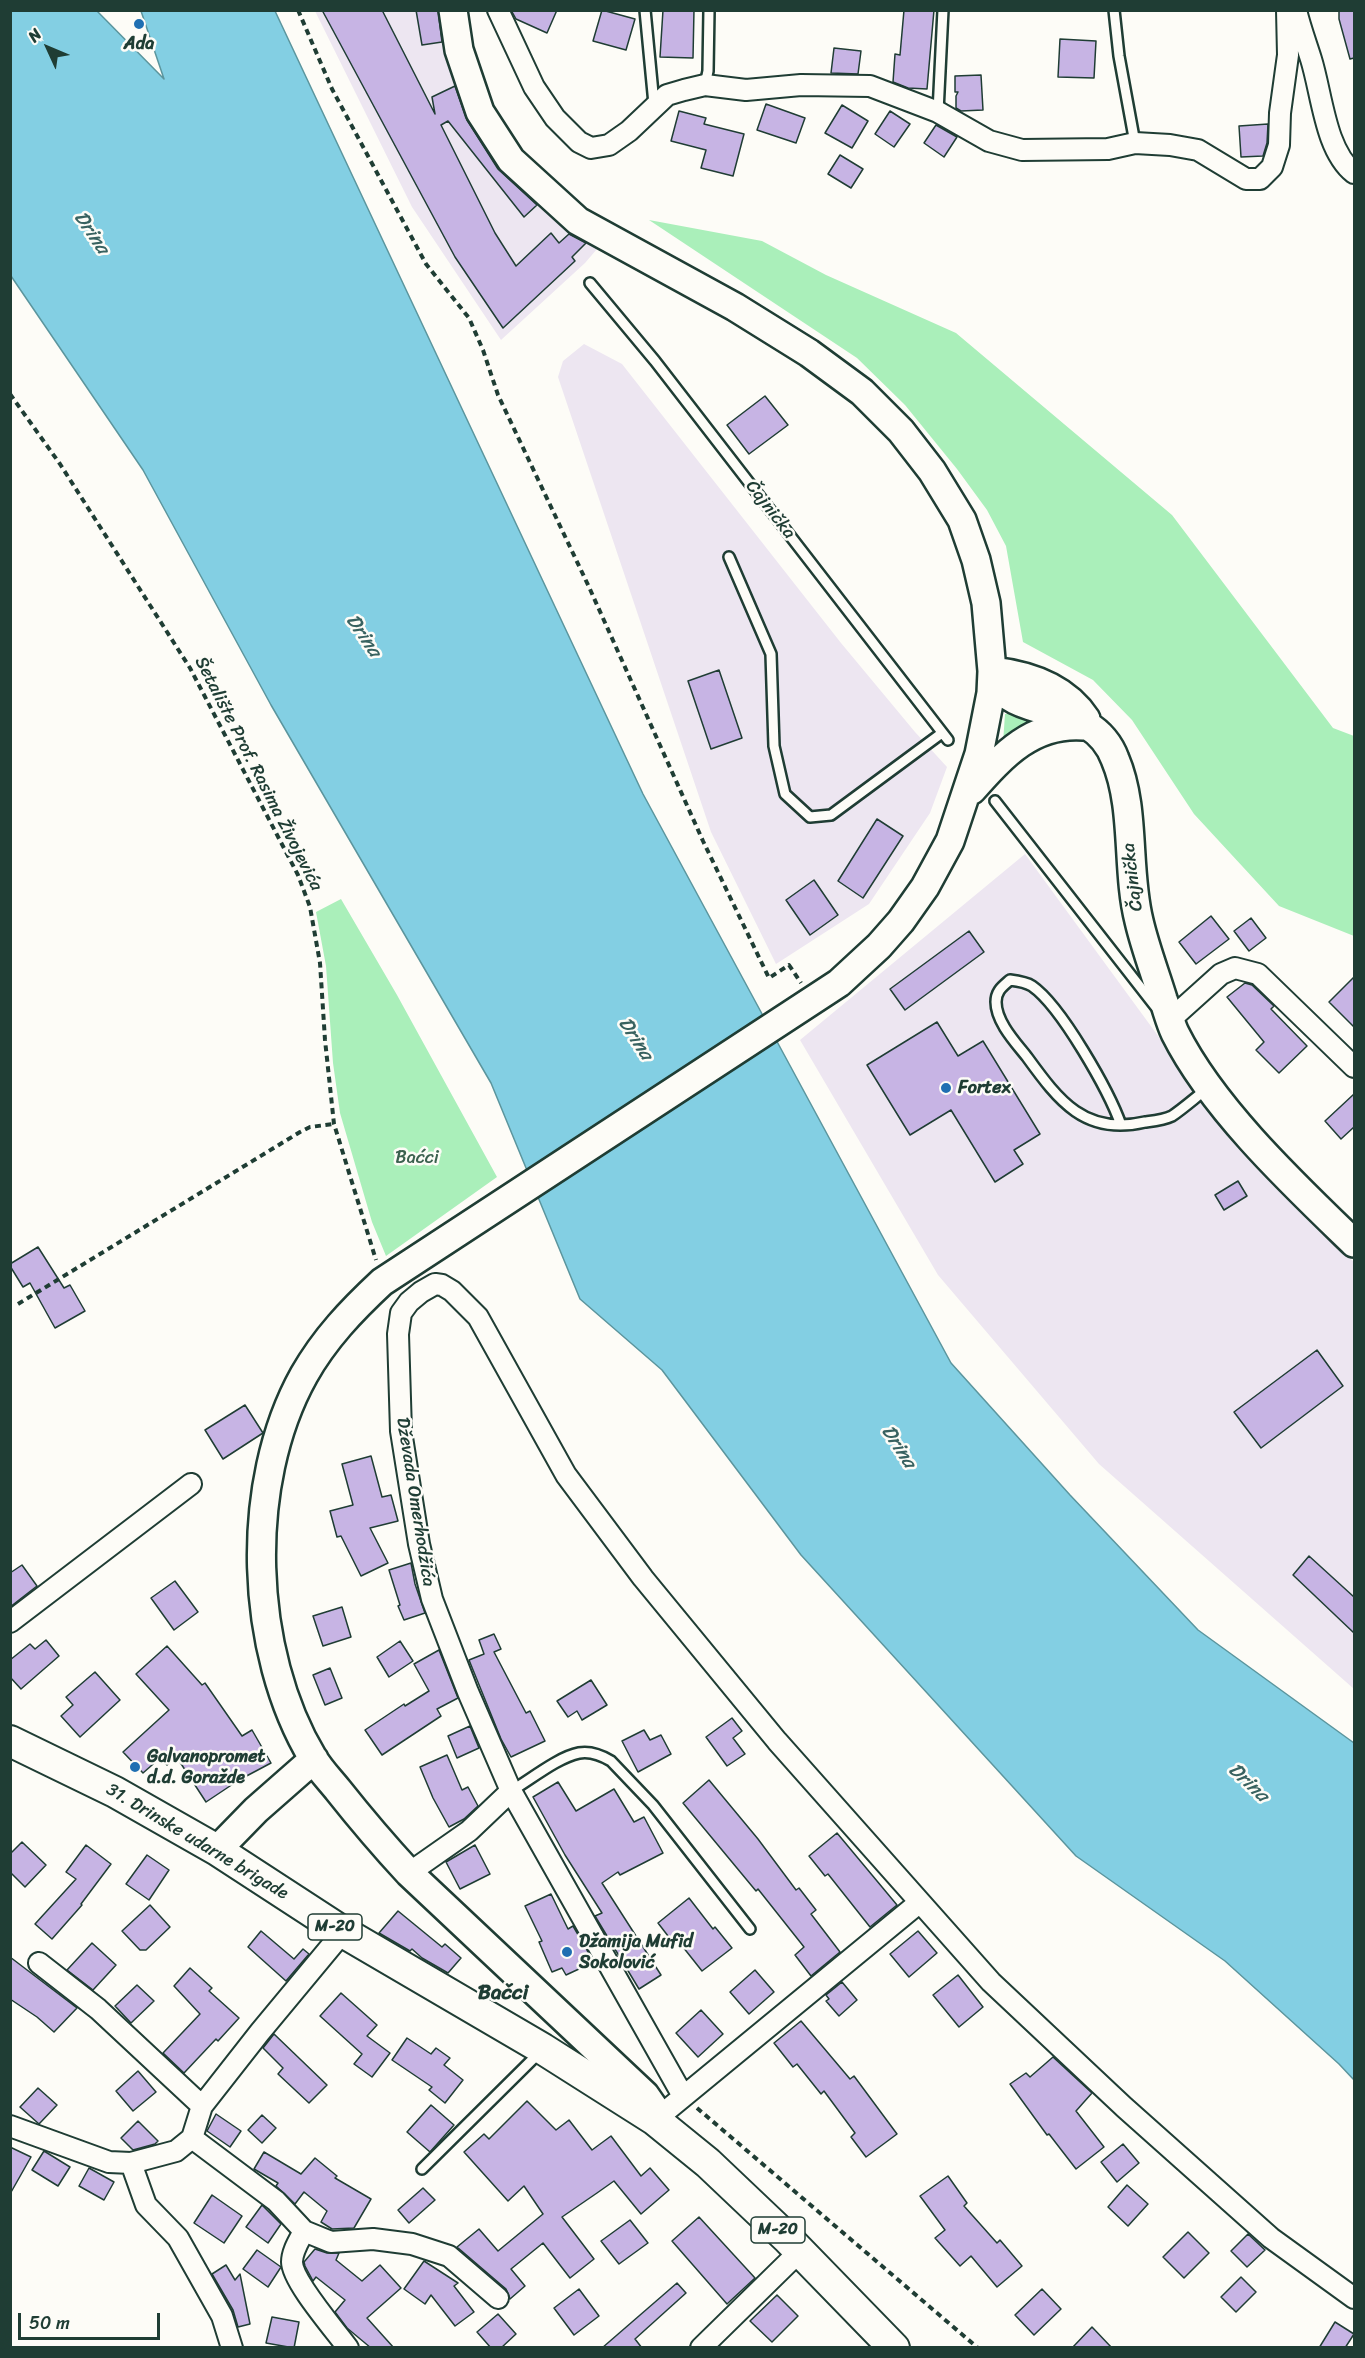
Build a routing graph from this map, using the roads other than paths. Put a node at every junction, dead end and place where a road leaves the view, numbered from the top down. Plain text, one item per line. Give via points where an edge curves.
1 (453, 10) edge
2 (498, 10) edge
3 (645, 10) edge
4 (709, 10) edge
5 (943, 10) edge
6 (1114, 10) edge
7 (1287, 10) edge
8 (1296, 10) edge
9 (705, 86) junction
10 (655, 107) junction
11 (938, 111) junction
12 (1135, 143) junction
13 (1354, 173) edge
14 (590, 283) dead end
15 (729, 557) dead end
16 (992, 671) junction
17 (1091, 727) junction
18 (966, 797) junction
19 (995, 801) dead end
20 (1173, 1025) junction
21 (1354, 1067) edge
22 (1210, 1087) junction
23 (1121, 1125) junction
24 (1354, 1243) edge
25 (191, 1484) dead end
26 (10, 1622) edge
27 (10, 1741) edge
28 (314, 1759) junction
29 (511, 1791) junction
30 (217, 1850) junction
31 (409, 1873) junction
32 (920, 1902) junction
33 (750, 1929) dead end
34 (343, 1932) junction
35 (39, 1963) dead end
36 (543, 2049) junction
37 (683, 2096) junction
38 (202, 2106) junction
39 (655, 2120) junction
40 (10, 2126) edge
41 (192, 2138) junction
42 (131, 2163) junction
43 (422, 2169) dead end
44 (303, 2231) junction
45 (800, 2251) junction
46 (498, 2298) dead end
47 (1354, 2298) edge
48 (232, 2348) edge
49 (348, 2348) edge
50 (701, 2348) edge
51 (894, 2348) edge

1 - 16 main road via 459,50 480,112 511,160 578,221 735,307 809,353 862,392 901,431 962,520 986,603
2 - 10 street via 534,87 555,118 579,142 591,148 609,146
3 - 10 lane
4 - 9 lane
5 - 11 lane
6 - 12 lane
7 - 12 street via 1288,55 1279,145 1272,167 1260,179 1246,179 1198,150
8 - 13 street via 1333,142 1344,165
9 - 10 street via 667,95
9 - 11 street via 746,90 801,85 870,86
11 - 12 street via 989,141 1022,150 1108,150
14 - 15 lane, Čajnička via 655,361 945,736 831,815 810,817 785,794 774,746 771,654
16 - 17 main road, Čajnička via 1011,698
16 - 18 main road via 987,715
17 - 18 main road via 1058,726 1034,735 995,764
17 - 20 main road, Čajnička via 1102,735 1116,759 1127,816 1131,884
18 - 28 main road via 950,841 925,887 902,921 859,966 805,1006 382,1282 342,1320 303,1377 280,1432 265,1504 262,1564 276,1673
19 - 20 lane, Čajnička
20 - 21 street via 1221,974 1235,968 1258,974
20 - 22 main road, Čajnička
22 - 23 lane via 1170,1117
22 - 24 main road, Čajnička via 1295,1186
23 - 23 lane via 1102,1125 1073,1111 1052,1091 1000,1020 996,1003 999,990 1010,980 1032,986 1049,1002 1106,1091
25 - 26 street
27 - 30 main road, 31. Drinske udarne brigade / M-20 via 115,1792
28 - 30 main road
28 - 31 main road
29 - 31 street via 468,1831
29 - 32 street, Dževada Omerhodžića via 432,1599 401,1431 401,1313 409,1302 435,1284 452,1291 478,1317 566,1475 644,1578 777,1741
29 - 33 lane via 578,1753 603,1756 653,1805
29 - 37 street, Dževada Omerhodžića
30 - 34 main road, 31. Drinske udarne brigade / M-20
31 - 39 main road via 645,2096 654,2108
32 - 37 street
32 - 47 street via 991,1982 1124,2107 1271,2238
34 - 36 main road, 31. Drinske udarne brigade / M-20
34 - 38 street
35 - 38 street via 98,2009
36 - 39 main road, 31. Drinske udarne brigade / M-20
36 - 43 lane
37 - 39 street
38 - 41 street
39 - 45 main road, M-20 via 708,2163
40 - 42 street via 108,2162
41 - 42 street via 176,2151
41 - 44 street via 276,2201
42 - 48 street via 146,2205 178,2238 222,2316
44 - 46 street via 331,2242 373,2239 449,2256
44 - 49 street via 294,2249 293,2271
45 - 50 street
45 - 51 main road, M-20

